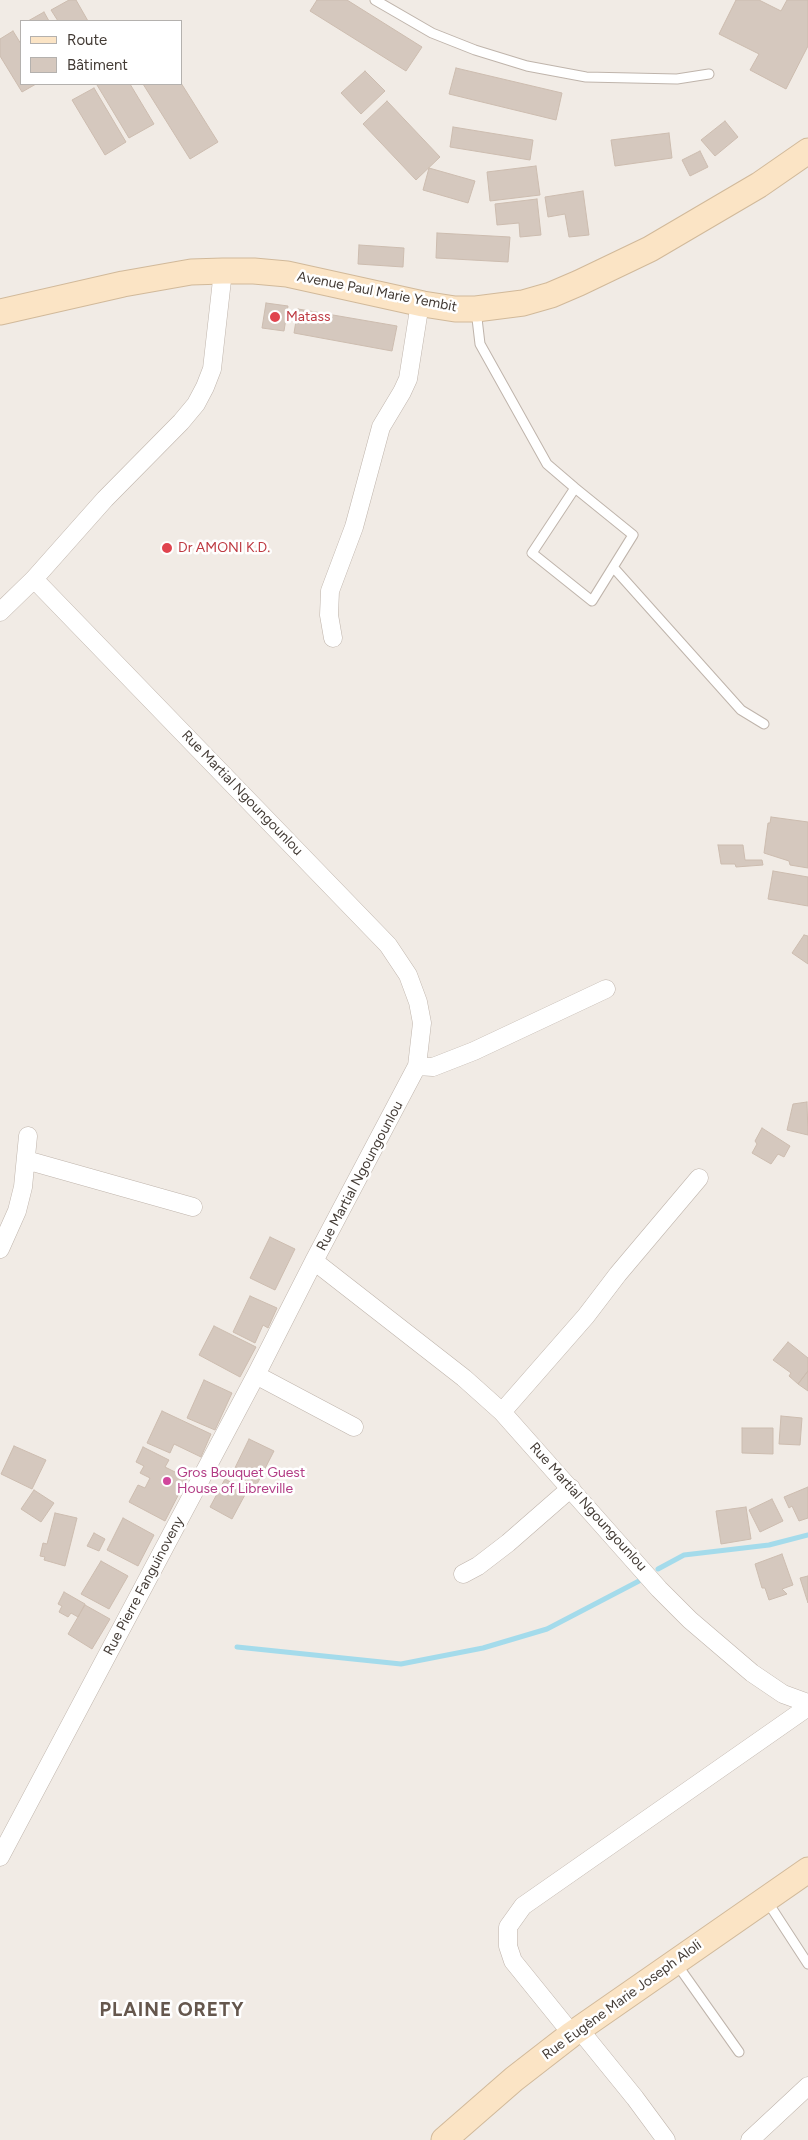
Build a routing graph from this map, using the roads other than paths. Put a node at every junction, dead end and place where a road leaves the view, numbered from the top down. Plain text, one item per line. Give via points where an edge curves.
1 (375, 0) edge
2 (709, 74) dead end
3 (808, 151) edge
4 (222, 271) junction
5 (420, 303) junction
6 (476, 310) junction
7 (0, 312) edge
8 (576, 488) junction
9 (613, 567) junction
10 (34, 579) junction
11 (0, 612) edge
12 (334, 638) dead end
13 (764, 724) dead end
14 (606, 989) dead end
15 (417, 1066) junction
16 (28, 1136) dead end
17 (26, 1160) junction
18 (699, 1178) dead end
19 (193, 1207) dead end
20 (0, 1250) edge
21 (314, 1261) junction
22 (256, 1375) junction
23 (502, 1412) junction
24 (354, 1427) dead end
25 (572, 1488) junction
26 (463, 1574) dead end
27 (808, 1705) edge
28 (0, 1857) edge
29 (808, 1870) edge
30 (765, 1899) junction
31 (674, 1961) junction
32 (808, 1964) edge
33 (575, 2032) junction
34 (739, 2052) dead end
35 (808, 2086) edge
36 (444, 2140) edge
37 (666, 2140) edge
38 (750, 2140) edge

1 - 2 lane via 432,32 527,66 586,77 677,79
3 - 6 main road, Avenue Paul Marie Yembit via 687,228 596,275 552,295
4 - 5 main road, Avenue Paul Marie Yembit via 287,274
4 - 7 main road, Avenue Paul Marie Yembit via 191,272 123,284
4 - 10 street via 212,369 196,404
5 - 6 main road, Avenue Paul Marie Yembit
5 - 12 street via 408,379 381,427 359,513 330,591 329,615
6 - 8 lane via 480,344 547,464
8 - 9 lane via 633,535
8 - 9 lane via 532,553 592,601
9 - 13 lane via 741,710
10 - 11 street
10 - 15 street, Rue Martial Ngoungounlou via 388,945 408,976 418,1002 422,1023
14 - 15 street via 474,1051 433,1067
15 - 21 street, Rue Martial Ngoungounlou
16 - 17 street
17 - 19 street
17 - 20 street via 17,1211
18 - 23 street
21 - 22 street, Rue Pierre Fanguinoveny
21 - 23 street, Rue Martial Ngoungounlou
22 - 24 street
22 - 28 street, Rue Pierre Fanguinoveny
23 - 25 street, Rue Martial Ngoungounlou
25 - 26 street via 508,1543
25 - 27 street, Rue Martial Ngoungounlou via 690,1620 752,1673 783,1694
27 - 33 street via 523,1906 508,1926 508,1946 513,1961
29 - 30 main road, Rue Eugène Marie Joseph Aloli
30 - 31 main road, Rue Eugène Marie Joseph Aloli
30 - 32 lane
31 - 33 main road, Rue Eugène Marie Joseph Aloli
31 - 34 lane
33 - 36 main road, Rue Eugène Marie Joseph Aloli via 514,2079
33 - 37 street via 635,2098
35 - 38 street

